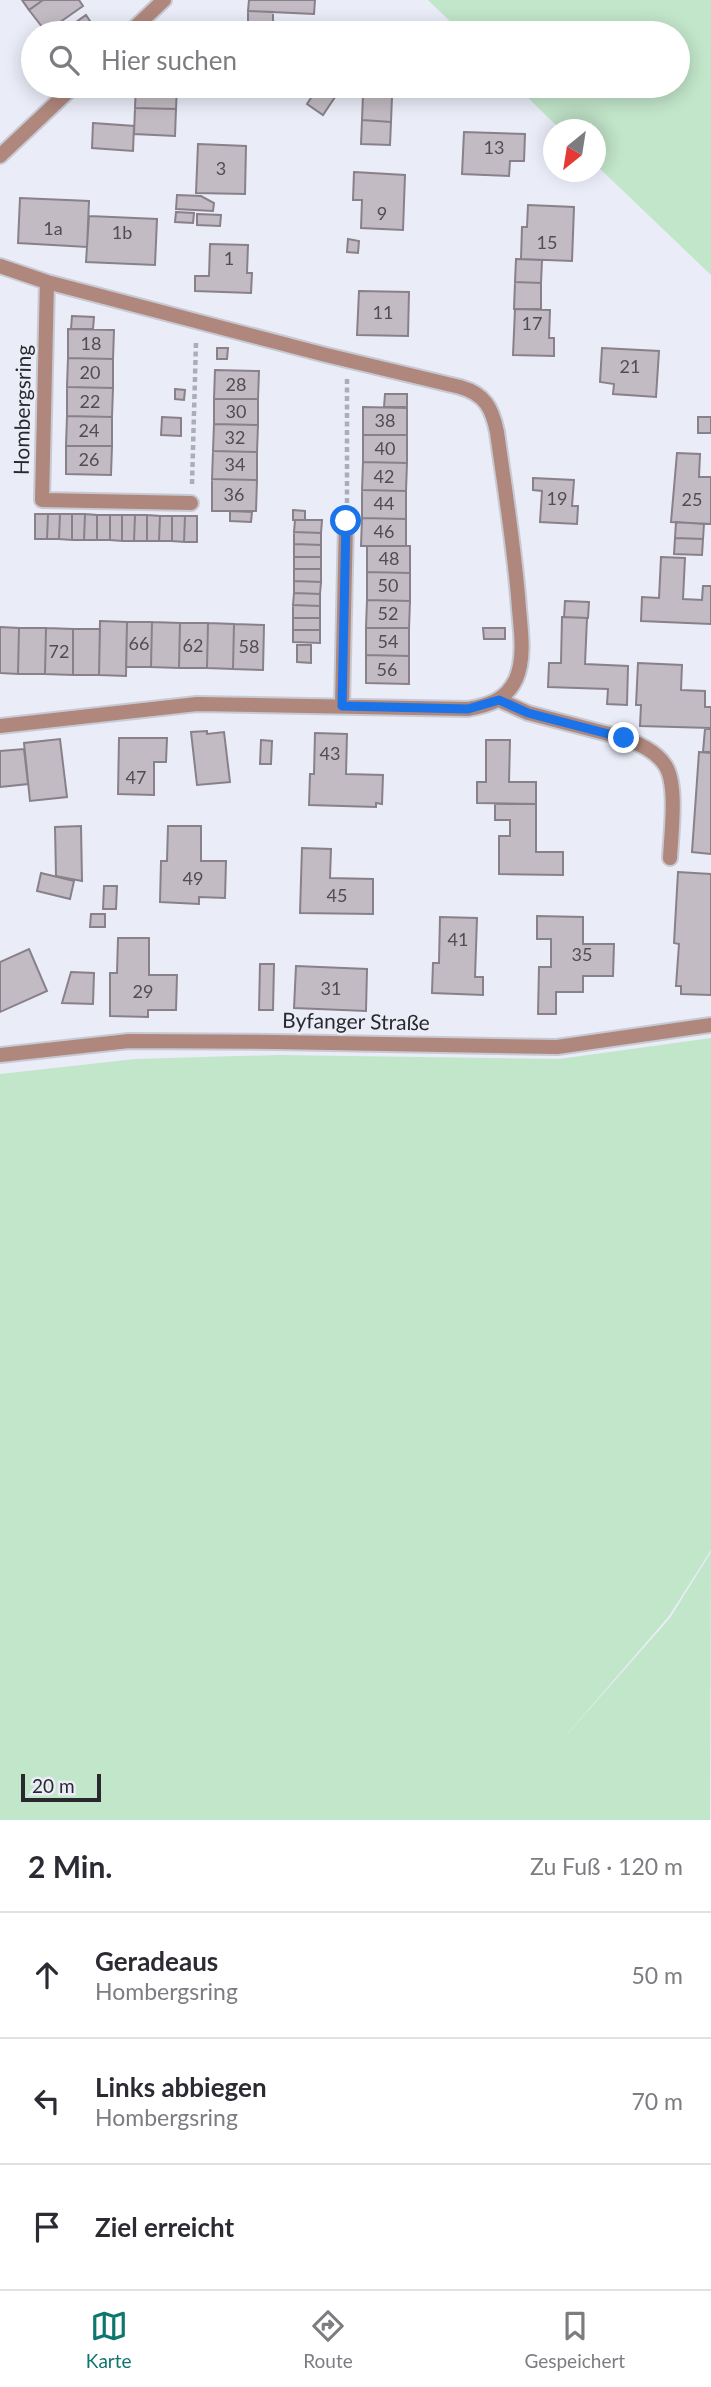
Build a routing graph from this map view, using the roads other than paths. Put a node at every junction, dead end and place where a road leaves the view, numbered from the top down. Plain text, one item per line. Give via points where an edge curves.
1 (164, 0) edge
2 (142, 21) edge
3 (61, 98) edge
4 (0, 156) edge
5 (0, 266) edge
6 (47, 282) junction
7 (191, 503) road end
8 (346, 521) road end
9 (499, 700) junction
10 (342, 706) junction
11 (0, 726) edge
12 (670, 858) dead end
13 (711, 1025) edge
14 (0, 1055) edge

1 - 2 street
3 - 4 street
5 - 6 street
6 - 7 street, Hombergsring via 42,500
6 - 9 street via 469,389 487,402 493,413 517,576 521,635 517,677
8 - 10 street
9 - 10 street via 468,709
9 - 12 street via 528,713 624,738 661,760 671,779
10 - 11 street via 175,705
13 - 14 street, Byfanger Straße via 557,1047 130,1041

